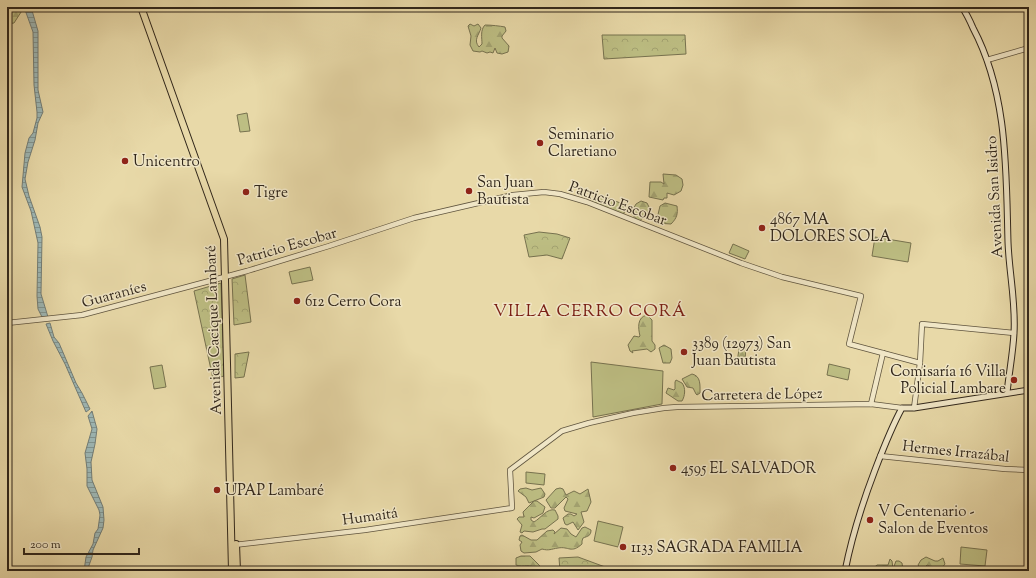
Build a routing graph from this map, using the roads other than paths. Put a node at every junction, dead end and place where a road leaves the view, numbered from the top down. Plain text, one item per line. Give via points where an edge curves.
1 (141, 7) edge
2 (144, 7) edge
3 (962, 7) edge
4 (1029, 48) edge
5 (987, 60) junction
6 (227, 276) junction
7 (7, 323) edge
8 (1014, 333) junction
9 (883, 353) junction
10 (920, 363) junction
11 (1029, 390) edge
12 (1007, 393) junction
13 (871, 404) junction
14 (902, 408) junction
15 (914, 408) junction
16 (880, 456) junction
17 (1029, 470) edge
18 (512, 508) joint
19 (234, 545) junction
20 (232, 571) edge
21 (237, 571) edge
22 (845, 571) edge

1 - 6 main road, Avenida Cacique Lambaré via 224,239
2 - 6 main road, Avenida Cacique Lambaré via 227,238
3 - 5 main road, Avenida San Isidro via 982,44
4 - 5 street
5 - 8 main road, Avenida San Isidro via 1001,115
6 - 7 street, Guaraníes via 82,315
6 - 9 street, Patricio Escobar via 414,218 513,195 544,192 586,202 751,267 861,296 849,344
6 - 19 main road, Avenida Cacique Lambaré
8 - 10 street via 922,324
8 - 12 main road, Avenida San Isidro
9 - 10 street
9 - 13 street
10 - 15 street
11 - 12 main road, Carretera de López
12 - 15 main road, Carretera de López
13 - 14 street, Carretera de López
13 - 18 street, Carretera de López via 667,407 589,423 562,431 510,470
14 - 15 main road, Carretera de López
14 - 16 main road
16 - 17 street, Hermes Irrazábal
16 - 22 main road via 853,532
18 - 19 street, Humaitá via 365,530
19 - 20 main road, Avenida Cacique Lambaré
19 - 21 main road, Avenida Cacique Lambaré

